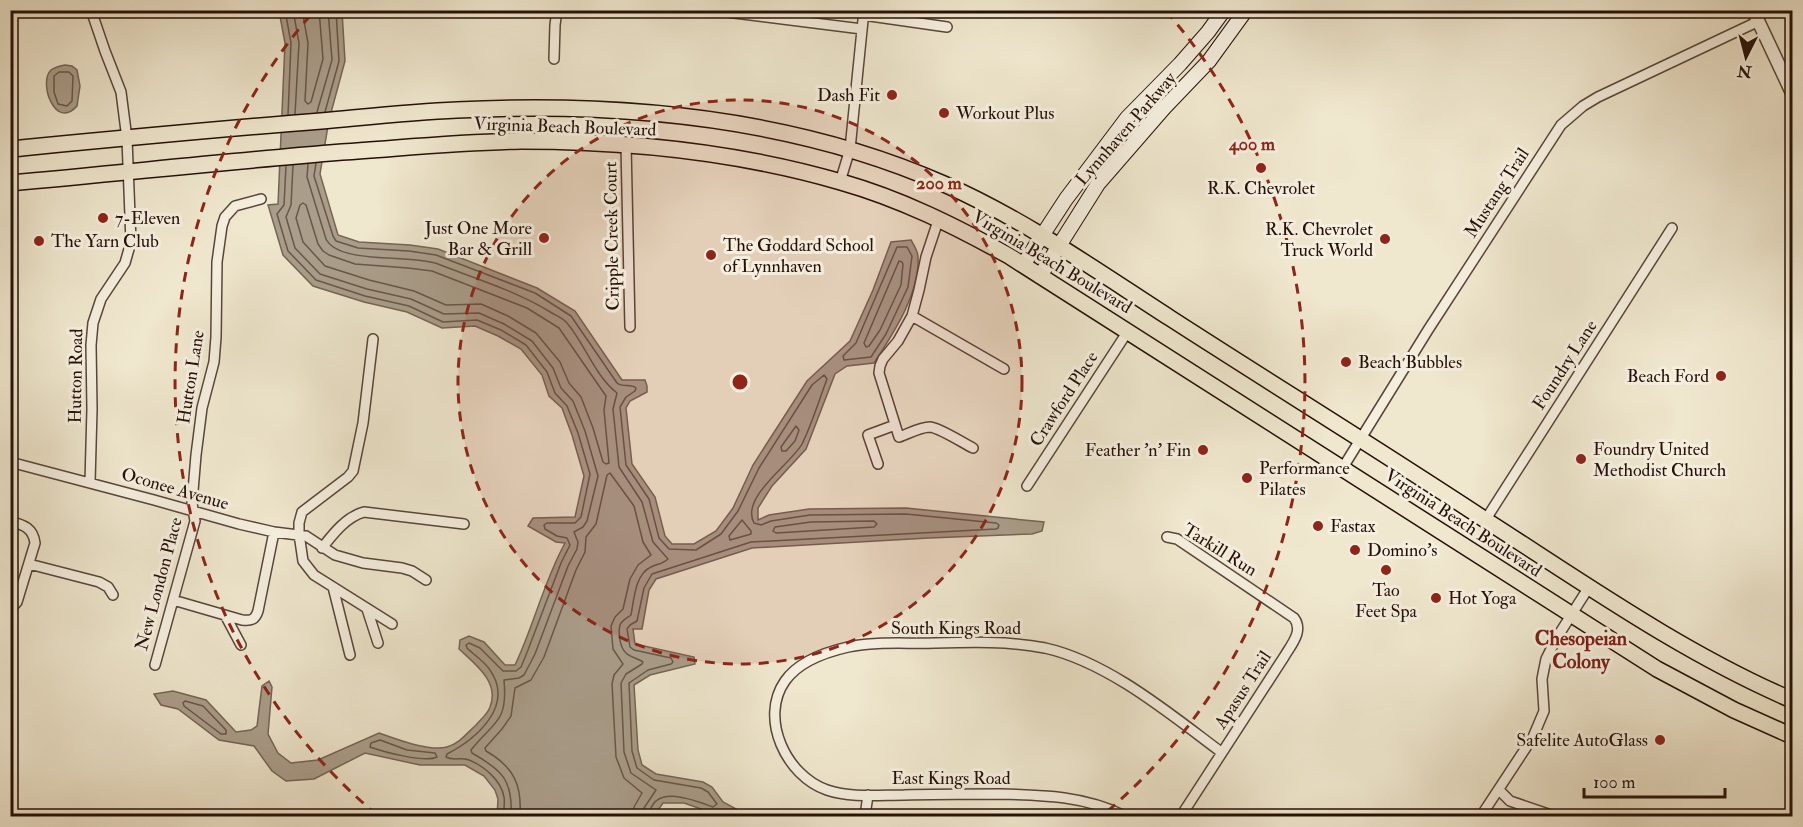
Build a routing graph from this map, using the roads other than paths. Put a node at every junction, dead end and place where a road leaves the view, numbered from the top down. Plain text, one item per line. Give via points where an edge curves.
1 (91, 10) edge
2 (557, 10) edge
3 (710, 10) edge
4 (1224, 10) edge
5 (1246, 10) edge
6 (864, 13) edge
7 (1756, 16) edge
8 (947, 27) dead end
9 (862, 29) junction
10 (554, 59) dead end
11 (1792, 93) edge
12 (127, 139) junction
13 (626, 145) junction
14 (10, 149) edge
15 (849, 149) junction
16 (128, 172) junction
17 (840, 182) junction
18 (10, 183) edge
19 (261, 199) dead end
20 (939, 219) junction
21 (1672, 228) dead end
22 (1042, 236) junction
23 (1059, 246) junction
24 (1023, 265) junction
25 (1040, 276) junction
26 (912, 316) junction
27 (630, 327) dead end
28 (1128, 331) junction
29 (373, 339) dead end
30 (1004, 369) dead end
31 (895, 425) junction
32 (1360, 439) junction
33 (973, 448) dead end
34 (10, 462) edge
35 (878, 464) dead end
36 (1342, 469) junction
37 (90, 482) junction
38 (1027, 486) dead end
39 (194, 512) junction
40 (1486, 519) junction
41 (10, 520) edge
42 (464, 524) dead end
43 (274, 532) junction
44 (299, 534) junction
45 (1167, 537) dead end
46 (322, 548) junction
47 (28, 564) junction
48 (426, 580) dead end
49 (333, 587) junction
50 (1589, 587) junction
51 (1256, 592) joint
52 (113, 595) dead end
53 (173, 600) junction
54 (368, 609) junction
55 (10, 610) edge
56 (225, 615) junction
57 (1571, 615) junction
58 (392, 624) dead end
59 (378, 643) dead end
60 (241, 645) dead end
61 (350, 655) dead end
62 (155, 665) dead end
63 (1792, 700) edge
64 (1792, 736) edge
65 (1221, 752) junction
66 (787, 756) joint
67 (1499, 790) junction
68 (868, 795) junction
69 (865, 816) edge
70 (1125, 816) edge
71 (1181, 816) edge
72 (1481, 816) edge
73 (1554, 816) edge

1 - 12 street, Hutton Road via 121,92
2 - 10 street
3 - 9 street
4 - 22 main road, Lynnhaven Parkway via 1180,64 1126,118
5 - 23 main road, Lynnhaven Parkway via 1209,61 1098,184
6 - 8 street
6 - 9 street
7 - 11 street
7 - 32 street, Mustang Trail via 1598,97 1561,125
9 - 15 street
12 - 14 main road, Virginia Beach Boulevard
12 - 15 main road, Virginia Beach Boulevard via 459,110 550,108 678,116
12 - 16 street, Hutton Road
13 - 16 main road, Virginia Beach Boulevard via 520,141 443,144
13 - 17 main road, Virginia Beach Boulevard via 736,159
13 - 27 street, Cripple Creek Court
15 - 17 street
15 - 22 main road, Virginia Beach Boulevard via 942,183
16 - 18 main road, Virginia Beach Boulevard
16 - 37 street, Hutton Road via 131,242 93,323
17 - 20 main road, Virginia Beach Boulevard
19 - 39 street, Hutton Lane via 235,206 222,226 216,273 214,362 197,443
20 - 24 main road, Virginia Beach Boulevard
20 - 26 street
21 - 40 street, Foundry Lane
22 - 23 main road, Virginia Beach Boulevard
22 - 24 main road, Lynnhaven Parkway
23 - 25 main road, Lynnhaven Parkway
23 - 32 main road, Virginia Beach Boulevard
24 - 25 main road, Virginia Beach Boulevard
25 - 28 main road, Virginia Beach Boulevard
26 - 30 street
26 - 31 street via 880,366
28 - 36 main road, Virginia Beach Boulevard
28 - 38 street, Crawford Place
29 - 44 street via 363,423 352,471 302,512
31 - 33 street via 899,437 932,428
31 - 35 street via 868,435
32 - 36 street, Mustang Trail
32 - 40 main road, Virginia Beach Boulevard
34 - 37 street, Oconee Avenue
36 - 57 main road, Virginia Beach Boulevard
37 - 39 street, Oconee Avenue
39 - 43 street, Oconee Avenue
39 - 53 street, New London Place via 195,521
40 - 50 main road, Virginia Beach Boulevard
41 - 47 street via 32,532 35,543
42 - 46 street via 364,512 345,522
43 - 44 street, Oconee Avenue
43 - 56 street via 256,617 251,621
44 - 46 street
44 - 49 street via 307,568
45 - 51 street, Tarkill Run via 1177,539
46 - 48 street via 348,560 412,571
47 - 52 street via 99,582
47 - 55 street via 17,602
49 - 54 street
49 - 61 street
50 - 57 street
50 - 63 main road, Virginia Beach Boulevard via 1714,663
51 - 65 street, Apasus Trail via 1294,618 1298,631
53 - 56 street
53 - 62 street, New London Place
54 - 58 street
54 - 59 street
56 - 60 street
57 - 64 main road, Virginia Beach Boulevard via 1684,685
57 - 67 street via 1543,668 1544,711 1540,723
65 - 66 street, South Kings Road via 1092,665 1047,649 990,642 853,646 798,667 782,686 775,707 776,729
65 - 71 street, Apasus Trail
66 - 68 street, East Kings Road via 813,784 839,793
67 - 72 street
67 - 73 street via 1510,801
68 - 69 street
68 - 70 street, East Kings Road via 1063,796

